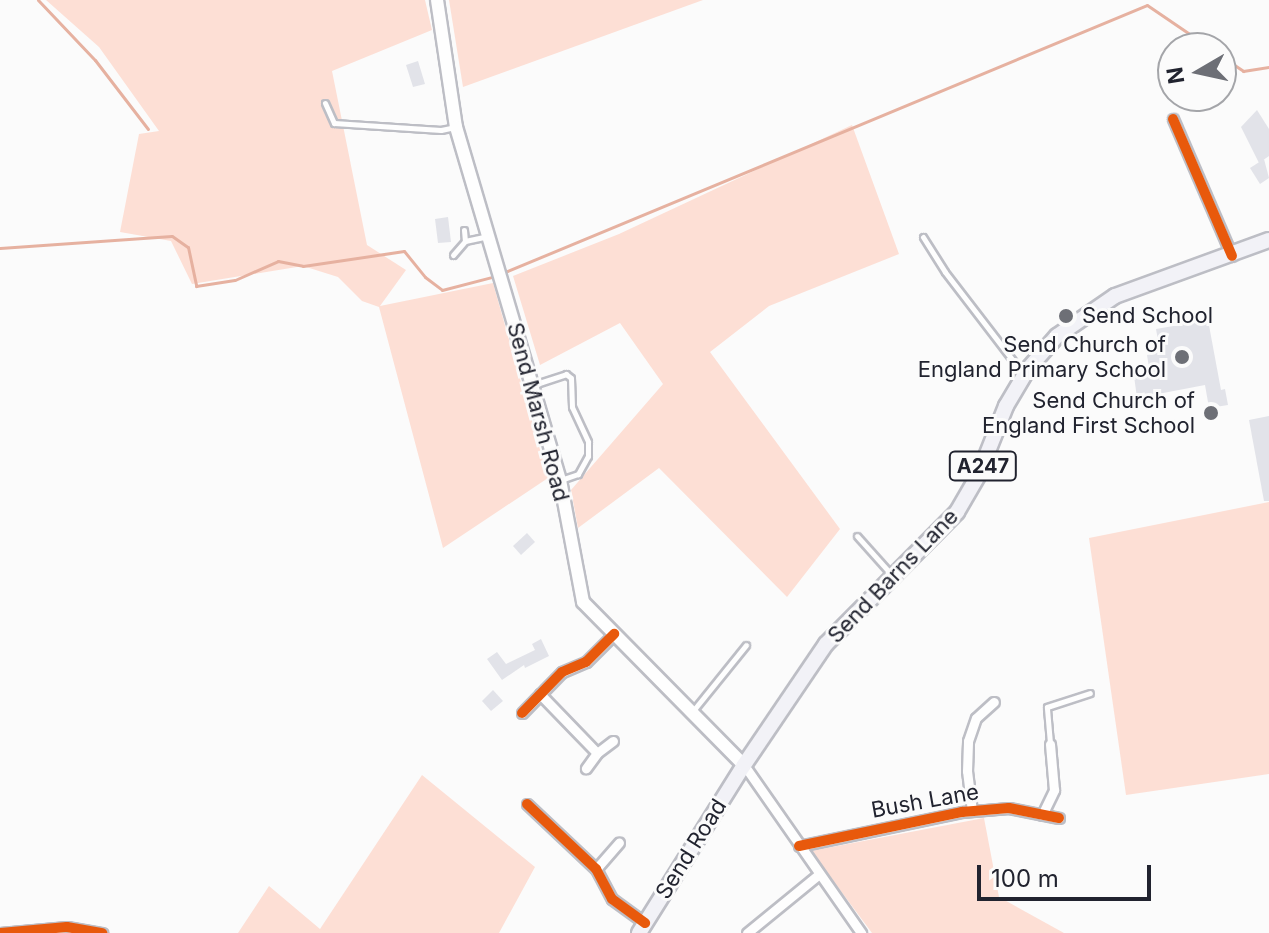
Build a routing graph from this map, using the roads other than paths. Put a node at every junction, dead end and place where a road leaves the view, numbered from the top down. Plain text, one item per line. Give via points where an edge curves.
1 (437, 0) edge
2 (325, 103) dead end
3 (1173, 119) dead end
4 (456, 127) junction
5 (464, 230) dead end
6 (488, 236) junction
7 (923, 237) dead end
8 (1269, 240) edge
9 (465, 241) junction
10 (453, 255) dead end
11 (1232, 256) junction
12 (1024, 376) junction
13 (533, 385) junction
14 (560, 480) junction
15 (857, 536) dead end
16 (893, 577) junction
17 (614, 634) junction
18 (746, 645) dead end
19 (557, 660) dead end
20 (562, 672) junction
21 (1090, 693) dead end
22 (540, 694) junction
23 (994, 702) dead end
24 (692, 712) junction
25 (522, 713) dead end
26 (613, 741) dead end
27 (1050, 744) joint
28 (597, 753) junction
29 (744, 765) junction
30 (586, 768) dead end
31 (527, 804) dead end
32 (972, 811) junction
33 (1042, 815) junction
34 (1059, 818) dead end
35 (619, 843) dead end
36 (799, 846) junction
37 (596, 869) junction
38 (818, 875) junction
39 (642, 928) edge
40 (0, 933) edge
41 (102, 933) edge
42 (747, 933) edge
43 (861, 933) edge

1 - 4 main road, Send Marsh Road
2 - 4 lane via 334,123
3 - 11 street
4 - 6 main road, Send Marsh Road
5 - 9 lane
6 - 9 lane
6 - 13 main road, Send Marsh Road
7 - 12 lane
8 - 11 main road, Send Barns Lane / A247
9 - 10 lane
11 - 12 main road, Send Barns Lane / A247 via 1115,296 1057,336
12 - 16 main road, Send Barns Lane / A247 via 957,512
13 - 14 main road, Send Marsh Road
13 - 14 lane via 566,374 571,378 572,407 588,442 588,456 578,474
14 - 17 main road, Send Marsh Road via 578,588 583,602
15 - 16 lane
16 - 29 main road, Send Barns Lane / A247 via 826,644
17 - 20 street via 586,662
17 - 24 main road, Send Marsh Road
18 - 24 lane
19 - 20 street
20 - 22 street
21 - 27 lane via 1047,707
22 - 25 street
22 - 28 street
23 - 32 street, Bush Lane via 976,718 968,741
24 - 29 main road, Send Marsh Road
26 - 28 street
27 - 33 street via 1054,790
28 - 30 street
29 - 36 street
29 - 39 main road, Send Road / A247
31 - 37 street
32 - 33 street, Bush Lane via 1009,808
32 - 36 street, Bush Lane
33 - 34 street, Bush Lane
35 - 37 street
36 - 38 street
37 - 39 street via 612,899
38 - 42 street
38 - 43 street
40 - 41 street via 67,927

